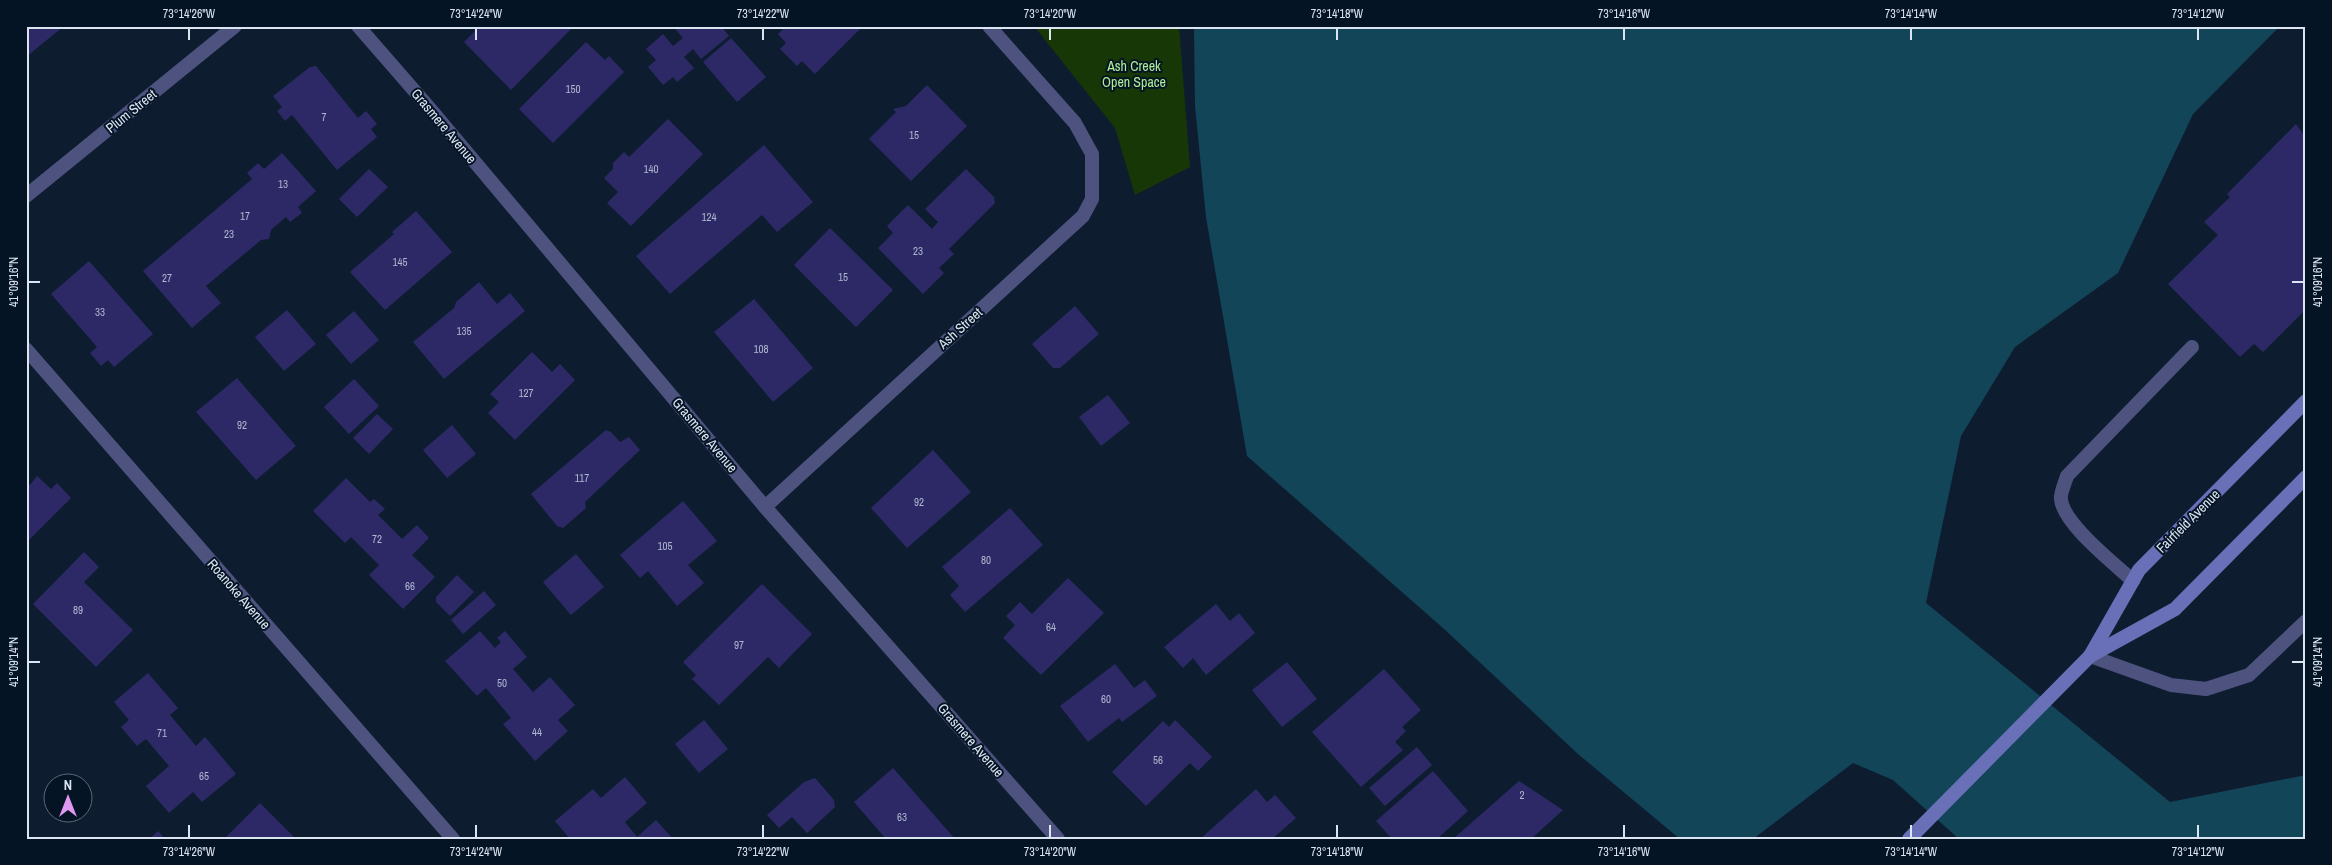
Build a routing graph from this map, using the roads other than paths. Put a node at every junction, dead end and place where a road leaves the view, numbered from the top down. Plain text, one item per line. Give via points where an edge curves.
1 (235, 26) edge
2 (358, 26) edge
3 (989, 26) edge
4 (26, 196) edge
5 (2192, 346) dead end
6 (26, 349) edge
7 (2306, 401) edge
8 (2306, 477) edge
9 (765, 507) junction
10 (2133, 581) junction
11 (2306, 621) edge
12 (2090, 656) junction
13 (453, 839) edge
14 (1058, 839) edge
15 (1909, 839) edge

1 - 4 street, Plum Street
2 - 9 street, Grasmere Avenue
3 - 9 street, Ash Street via 1075,123 1092,154 1092,199 1083,216
5 - 10 street via 2067,476 2061,498 2065,511 2081,533
6 - 13 street, Roanoke Avenue
7 - 10 main road, Fairfield Avenue via 2139,570
8 - 12 main road, Fairfield Avenue via 2175,609
9 - 14 street, Grasmere Avenue
10 - 12 main road, Fairfield Avenue
11 - 12 street via 2249,675 2206,689 2171,685
12 - 15 main road, Fairfield Avenue

